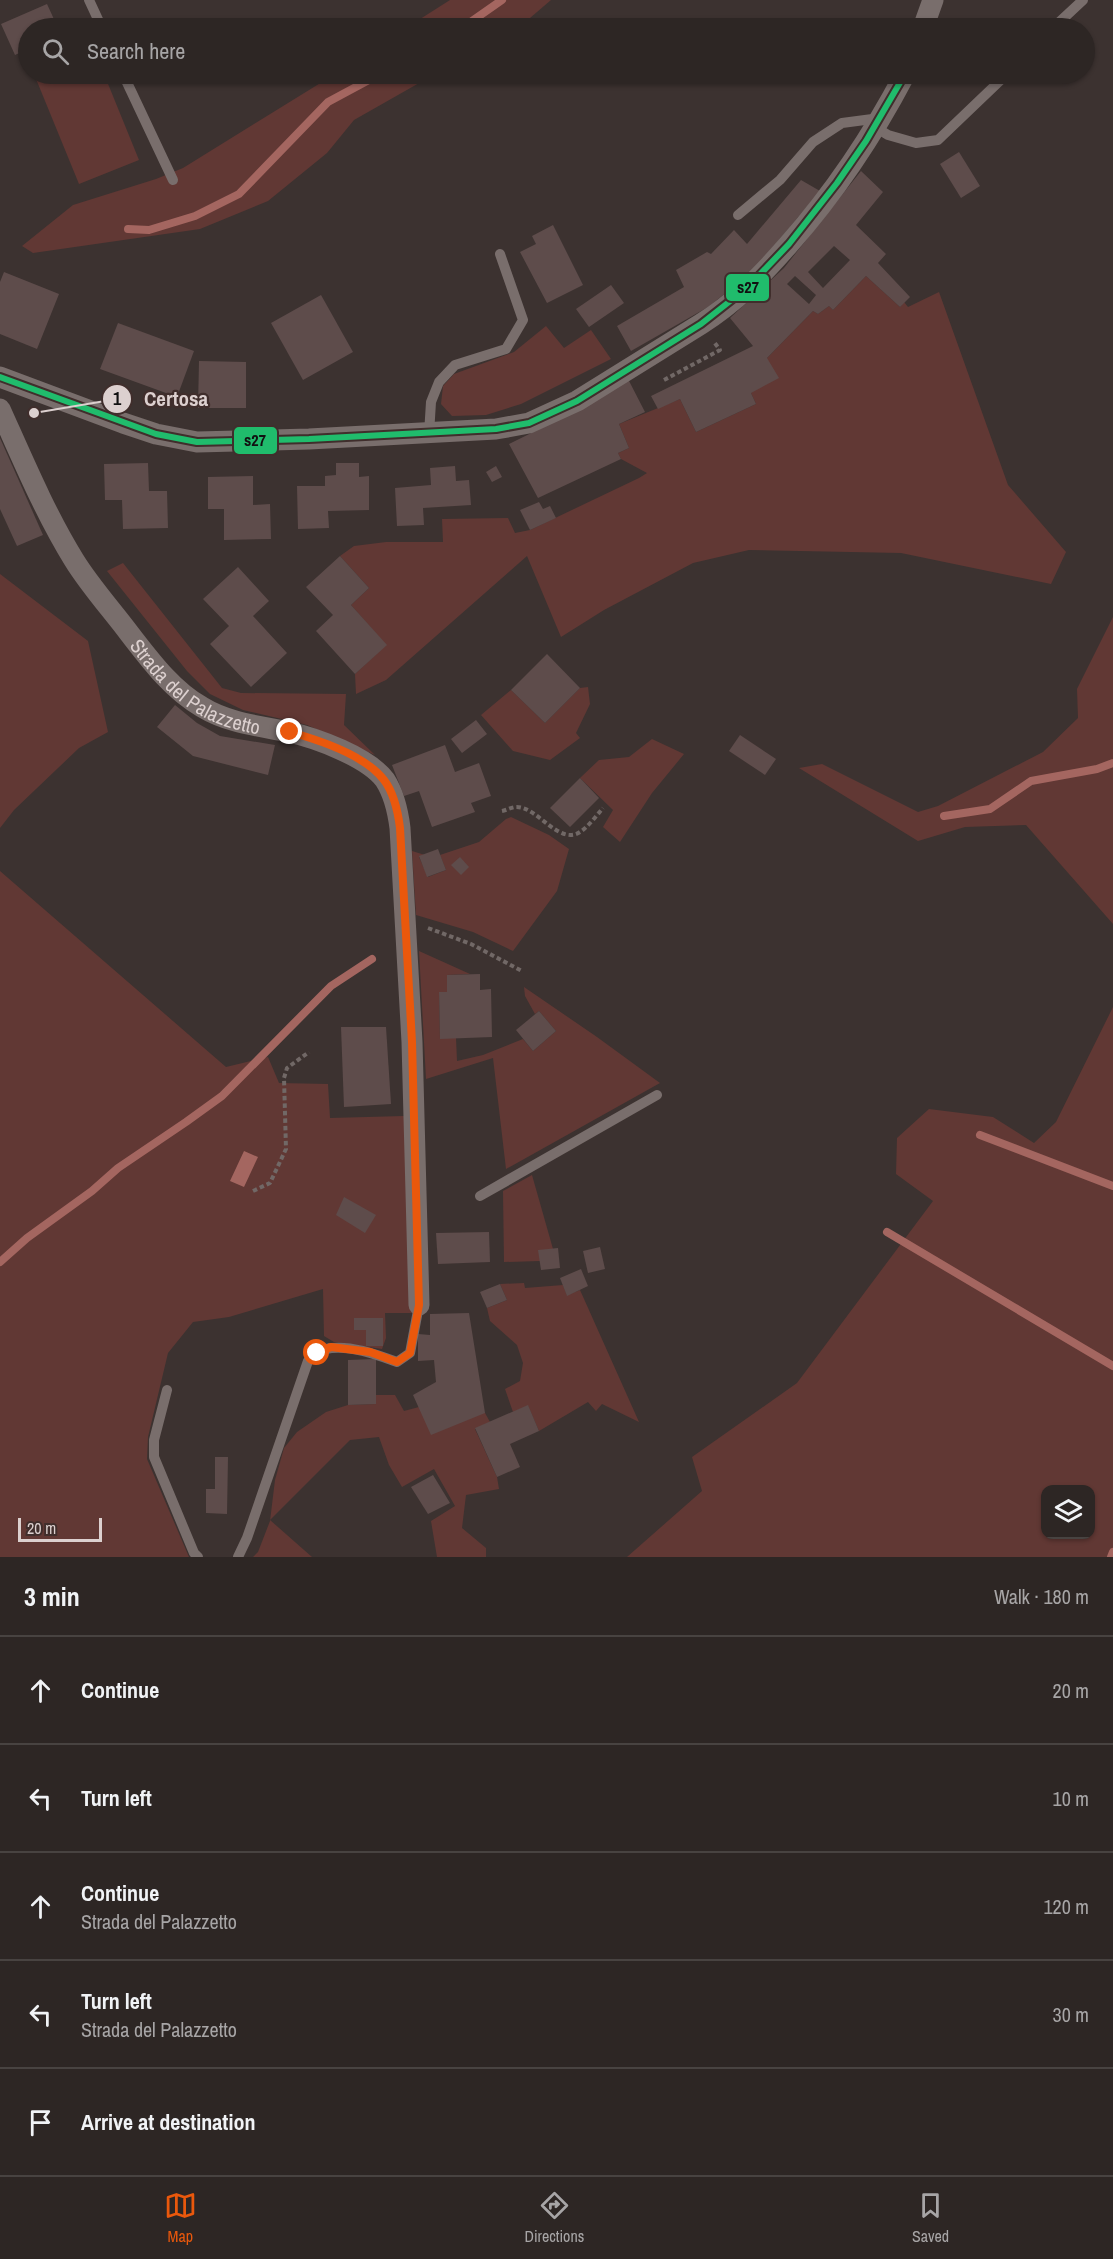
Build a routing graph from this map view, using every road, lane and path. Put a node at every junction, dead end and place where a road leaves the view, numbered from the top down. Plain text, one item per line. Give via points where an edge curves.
1 (89, 0) edge
2 (933, 0) edge
3 (1083, 0) edge
4 (97, 18) edge
5 (927, 18) edge
6 (1064, 18) edge
7 (128, 84) edge
8 (899, 84) edge
9 (997, 84) edge
10 (878, 122) junction
11 (173, 180) dead end
12 (738, 215) dead end
13 (500, 254) dead end
14 (0, 377) edge
15 (0, 409) edge
16 (429, 434) junction
17 (603, 808) dead end
18 (502, 811) dead end
19 (404, 923) junction
20 (522, 971) dead end
21 (309, 1052) dead end
22 (657, 1095) dead end
23 (253, 1191) dead end
24 (480, 1196) dead end
25 (419, 1305) joint
26 (167, 1390) dead end
27 (198, 1557) edge
28 (238, 1557) edge

1 - 4 lane
2 - 5 street
3 - 6 lane
7 - 11 lane
8 - 10 street
9 - 10 lane via 938,140 916,143 888,135
10 - 12 lane via 842,123 813,142 780,180
10 - 16 street via 816,214 757,280 721,311 577,401 543,417 513,427
13 - 16 lane via 523,320 506,349 454,365 438,382 431,402
14 - 16 street via 123,423 187,441
15 - 19 street, Strada del Palazzetto via 76,562 172,684 214,714 326,743 385,780 399,817
17 - 18 path via 579,833 570,836 524,808
19 - 20 path via 471,944
19 - 25 street, Strada del Palazzetto via 412,1042
21 - 23 path via 287,1068 284,1078 286,1149 270,1183
22 - 24 lane
25 - 28 lane via 410,1353 397,1362 370,1352 331,1347 308,1361 248,1538
26 - 27 lane via 154,1440 154,1457

